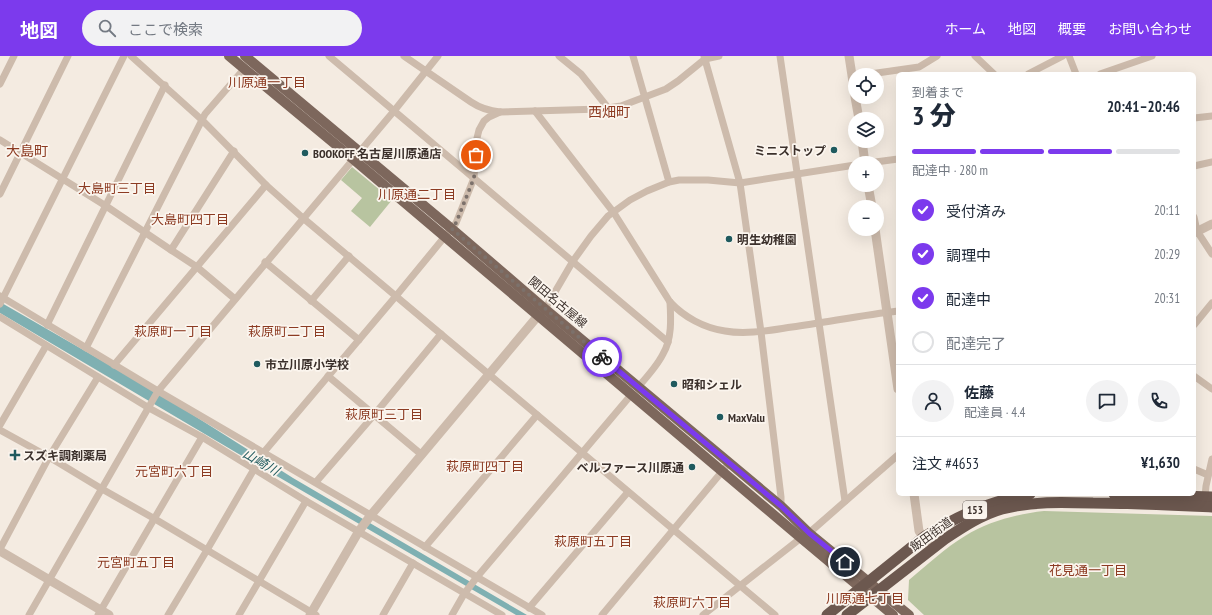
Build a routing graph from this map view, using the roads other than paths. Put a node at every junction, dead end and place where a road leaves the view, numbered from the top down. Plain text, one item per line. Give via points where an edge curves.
1 (14, 56) edge
2 (68, 56) edge
3 (124, 56) edge
4 (131, 56) edge
5 (230, 56) edge
6 (330, 56) edge
7 (404, 56) edge
8 (438, 56) edge
9 (559, 56) edge
10 (633, 56) edge
11 (719, 56) edge
12 (780, 56) edge
13 (849, 56) edge
14 (936, 56) edge
15 (975, 56) edge
16 (1062, 56) edge
17 (1069, 56) edge
18 (1152, 56) edge
19 (704, 58) edge
20 (248, 60) edge
21 (852, 68) edge
22 (919, 71) edge
23 (426, 72) junction
24 (905, 72) edge
25 (992, 72) edge
26 (1032, 72) edge
27 (1075, 72) edge
28 (1106, 72) edge
29 (896, 73) edge
30 (884, 74) edge
31 (0, 84) edge
32 (165, 85) junction
33 (645, 98) junction
34 (609, 108) junction
35 (394, 111) junction
36 (535, 111) junction
37 (500, 112) junction
38 (1212, 116) edge
39 (1196, 118) edge
40 (202, 120) junction
41 (0, 140) edge
42 (234, 151) junction
43 (21, 152) junction
44 (356, 155) junction
45 (896, 159) edge
46 (884, 161) edge
47 (1212, 162) edge
48 (848, 166) edge
49 (1196, 166) edge
50 (797, 174) junction
51 (62, 178) junction
52 (474, 178) junction
53 (669, 182) junction
54 (740, 183) junction
55 (266, 185) junction
56 (0, 194) edge
57 (106, 206) junction
58 (614, 213) junction
59 (303, 218) junction
60 (1212, 224) edge
61 (452, 229) junction
62 (1196, 232) edge
63 (145, 233) junction
64 (876, 236) edge
65 (445, 237) junction
66 (171, 250) junction
67 (1212, 254) edge
68 (349, 256) junction
69 (573, 261) junction
70 (265, 262) junction
71 (197, 267) junction
72 (396, 296) junction
73 (1, 299) edge
74 (235, 299) junction
75 (311, 300) junction
76 (670, 302) junction
77 (1212, 303) edge
78 (896, 311) edge
79 (542, 312) junction
80 (887, 312) junction
81 (0, 317) edge
82 (1196, 322) edge
83 (819, 323) junction
84 (46, 325) junction
85 (761, 332) junction
86 (441, 334) junction
87 (359, 340) junction
88 (668, 342) junction
89 (46, 346) junction
90 (86, 348) junction
91 (114, 365) junction
92 (489, 375) junction
93 (896, 375) edge
94 (328, 376) junction
95 (98, 377) junction
96 (1196, 377) edge
97 (1212, 389) edge
98 (158, 391) junction
99 (635, 391) junction
100 (149, 408) junction
101 (374, 415) junction
102 (537, 415) junction
103 (0, 425) edge
104 (0, 430) edge
105 (202, 437) junction
106 (264, 452) junction
107 (582, 453) junction
108 (422, 455) junction
109 (896, 456) edge
110 (49, 457) junction
111 (1212, 459) edge
112 (725, 467) junction
113 (254, 469) junction
114 (1196, 470) edge
115 (1208, 476) junction
116 (316, 482) junction
117 (102, 489) junction
118 (628, 492) junction
119 (914, 496) edge
120 (1009, 496) edge
121 (1177, 496) edge
122 (998, 497) edge
123 (1209, 497) edge
124 (306, 501) junction
125 (845, 501) junction
126 (781, 506) junction
127 (1212, 507) edge
128 (371, 515) junction
129 (155, 519) junction
130 (674, 530) junction
131 (359, 531) junction
132 (805, 536) junction
133 (924, 537) junction
134 (424, 547) junction
135 (932, 548) junction
136 (0, 550) edge
137 (207, 550) junction
138 (413, 564) junction
139 (476, 578) junction
140 (50, 580) junction
141 (258, 581) junction
142 (741, 585) junction
143 (864, 585) junction
144 (465, 592) junction
145 (875, 594) junction
146 (529, 608) junction
147 (102, 613) edge
148 (312, 614) edge
149 (29, 615) edge
150 (168, 615) edge
151 (239, 615) edge
152 (383, 615) edge
153 (452, 615) edge
154 (502, 615) edge
155 (542, 615) edge
156 (602, 615) edge
157 (703, 615) edge
158 (775, 615) edge
159 (827, 615) edge
160 (847, 615) edge
161 (893, 615) edge
162 (909, 615) edge

1 - 31 street
2 - 43 street
3 - 51 street
4 - 32 street
5 - 20 main road, 関田名古屋線
6 - 35 street
7 - 23 street
8 - 23 street
9 - 34 street via 581,74
10 - 33 street
11 - 19 street
12 - 50 street
13 - 21 street
14 - 22 street
15 - 25 street
16 - 26 street
17 - 27 street
18 - 28 street
19 - 33 street via 666,90
19 - 54 street
20 - 40 street
20 - 44 main road, 関田名古屋線
22 - 24 street
23 - 35 street
23 - 37 street via 479,107
29 - 30 street
32 - 40 street
32 - 57 street
33 - 34 street
33 - 53 street
34 - 36 street
35 - 44 street
35 - 52 street
36 - 37 street
36 - 58 street
37 - 52 street via 489,117 479,130
38 - 39 street
40 - 42 street
40 - 63 street
41 - 43 street
42 - 55 street
42 - 66 street
43 - 51 street
43 - 56 street
44 - 59 street
44 - 61 main road, 関田名古屋線
44 - 65 main road, 関田名古屋線
45 - 46 street
47 - 49 street
48 - 50 street
50 - 54 street
50 - 83 street
51 - 57 street
51 - 73 street
52 - 61 street
52 - 69 street
53 - 54 street via 708,180
53 - 58 street via 636,197
54 - 85 street
55 - 59 street
55 - 71 street
57 - 63 street
57 - 84 street
58 - 69 street via 608,216
58 - 76 street
59 - 68 street
59 - 70 street
60 - 62 street
61 - 65 street
61 - 79 main road, 関田名古屋線
62 - 67 street
63 - 66 street
63 - 90 street
64 - 80 street
65 - 72 street
65 - 79 main road, 関田名古屋線
66 - 71 street
68 - 72 street
68 - 75 street
69 - 79 street
69 - 88 street
70 - 74 street
70 - 75 street
71 - 74 street
71 - 91 street
72 - 86 street
72 - 87 street
73 - 84 street
74 - 98 street
75 - 87 street
76 - 85 street via 686,315 716,329
76 - 88 street via 671,325
77 - 82 street
78 - 80 street
79 - 92 street
79 - 99 main road, 関田名古屋線
80 - 83 street
80 - 93 street
81 - 89 street
83 - 85 street
83 - 125 street
84 - 90 street
85 - 126 street
86 - 92 street
86 - 101 street
87 - 94 street
88 - 99 street via 656,366
89 - 95 street
89 - 103 street
90 - 91 street
91 - 98 street
92 - 102 street
92 - 108 street
94 - 101 street
94 - 106 street
95 - 100 street
95 - 110 street
96 - 97 street
98 - 100 street
98 - 106 street
99 - 107 street
99 - 112 main road, 関田名古屋線
100 - 105 street
100 - 117 street
101 - 108 street
101 - 116 street
102 - 107 street
102 - 134 street
104 - 110 street
105 - 113 street
105 - 129 street
106 - 113 street
106 - 116 street
107 - 118 street
107 - 139 street
108 - 128 street
109 - 125 street
110 - 117 street
110 - 136 street
111 - 115 street
112 - 126 main road, 関田名古屋線
112 - 130 street
112 - 132 main road, 関田名古屋線
113 - 124 street
113 - 137 street
114 - 115 street
115 - 123 street
116 - 128 street
117 - 129 street
117 - 140 street
118 - 130 street
118 - 146 street
119 - 133 street via 919,531
120 - 122 highway, 飯田街道 / 153
121 - 123 highway
122 - 133 highway, 飯田街道 / 153
124 - 131 street
124 - 141 street
125 - 132 street
126 - 132 main road, 関田名古屋線
127 - 135 highway, 飯田街道 / 153 via 1078,502 1028,504 988,514 961,528
128 - 131 street
128 - 134 street
129 - 137 street
129 - 147 street
130 - 142 street
130 - 156 street
131 - 138 street
131 - 148 street
132 - 142 street
132 - 143 main road, 関田名古屋線
133 - 135 street
133 - 143 highway, 飯田街道 / 153
134 - 139 street
135 - 145 highway, 飯田街道 / 153
136 - 140 street
137 - 141 street
137 - 150 street
138 - 144 street
138 - 152 street
139 - 144 street
139 - 146 street
140 - 147 street
140 - 149 street
141 - 148 street
141 - 151 street
142 - 157 street
142 - 158 street
143 - 145 main road, 関田名古屋線
143 - 159 highway, 飯田街道 / 153
144 - 153 street
144 - 154 street
145 - 160 highway, 飯田街道 / 153
145 - 161 main road, 関田名古屋線
145 - 162 main road, 関田名古屋線
146 - 155 street

